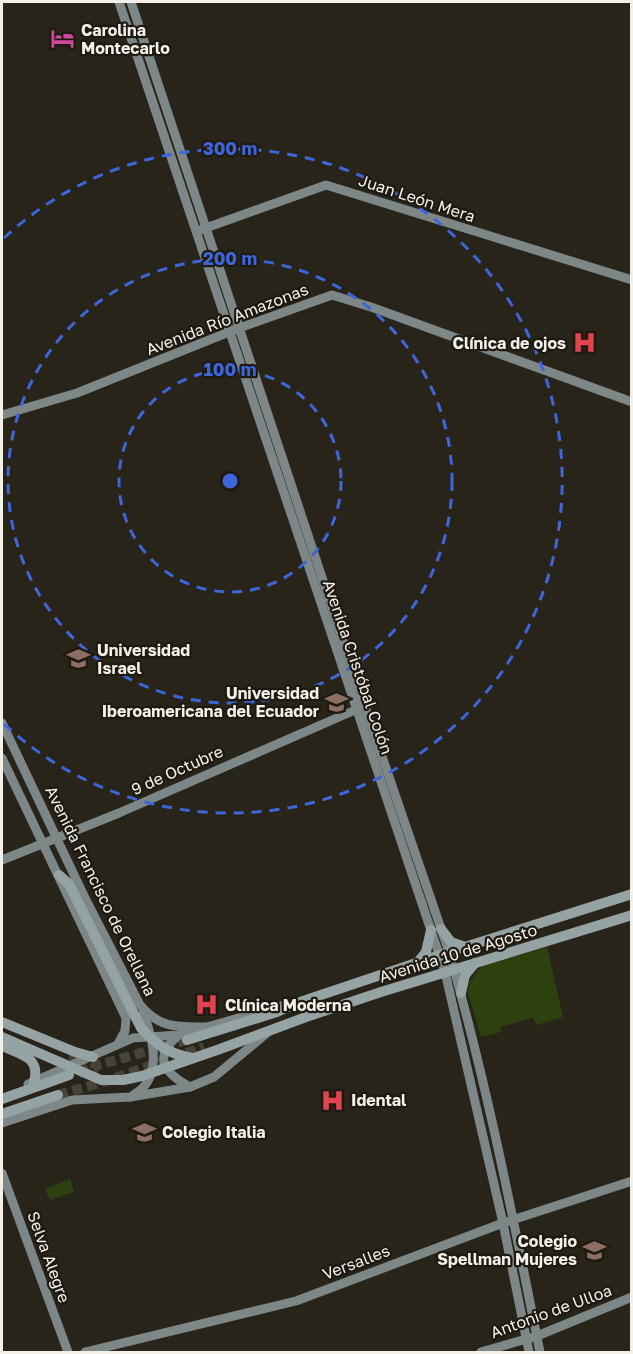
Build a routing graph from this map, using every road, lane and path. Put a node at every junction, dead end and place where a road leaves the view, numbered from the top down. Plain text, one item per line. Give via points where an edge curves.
1 (119, 2) edge
2 (131, 2) edge
3 (206, 228) junction
4 (195, 231) junction
5 (632, 280) edge
6 (234, 330) junction
7 (632, 402) edge
8 (2, 415) edge
9 (361, 708) junction
10 (2, 723) edge
11 (2, 758) edge
12 (57, 837) junction
13 (43, 843) junction
14 (2, 860) edge
15 (59, 875) junction
16 (632, 894) edge
17 (632, 915) edge
18 (436, 930) junction
19 (465, 947) junction
20 (444, 954) junction
21 (417, 962) junction
22 (475, 962) junction
23 (450, 971) junction
24 (461, 993) junction
25 (117, 1000) junction
26 (138, 1001) junction
27 (297, 1003) junction
28 (2, 1022) edge
29 (293, 1022) junction
30 (207, 1026) junction
31 (2, 1030) edge
32 (267, 1033) junction
33 (151, 1036) junction
34 (2, 1037) edge
35 (183, 1037) junction
36 (133, 1038) junction
37 (118, 1044) junction
38 (2, 1046) edge
39 (204, 1047) tunnel mouth
40 (152, 1053) junction
41 (69, 1057) tunnel mouth
42 (93, 1057) junction
43 (192, 1058) junction
44 (69, 1075) tunnel mouth
45 (34, 1082) junction
46 (190, 1088) junction
47 (58, 1095) tunnel mouth
48 (2, 1097) edge
49 (130, 1097) junction
50 (2, 1114) edge
51 (2, 1123) edge
52 (2, 1173) edge
53 (632, 1181) edge
54 (514, 1219) junction
55 (503, 1223) junction
56 (632, 1297) edge
57 (537, 1336) junction
58 (526, 1338) junction
59 (68, 1353) edge
60 (85, 1353) edge
61 (481, 1353) edge
62 (529, 1353) edge
63 (540, 1353) edge

1 - 4 street, Avenida Cristóbal Colón
2 - 3 street, Avenida Cristóbal Colón
3 - 4 street, Juan León Mera
3 - 5 street, Juan León Mera via 326,185
3 - 6 street, Avenida Cristóbal Colón
4 - 6 street, Avenida Cristóbal Colón
6 - 7 street, Avenida Río Amazonas via 332,296
6 - 8 street, Avenida Río Amazonas via 77,393
6 - 9 street, Avenida Cristóbal Colón
9 - 12 street, 9 de Octubre
9 - 18 street, Avenida Cristóbal Colón
10 - 12 street, Avenida Francisco de Orellana
11 - 13 street, Avenida Francisco de Orellana
12 - 13 street, 9 de Octubre
12 - 26 street, Avenida Francisco de Orellana
13 - 14 street, 9 de Octubre
13 - 15 street, Avenida Francisco de Orellana
15 - 25 street, Avenida Francisco de Orellana
15 - 43 main road via 69,884 141,1028 159,1046
16 - 19 main road, Avenida 10 de Agosto
17 - 22 main road, Avenida 10 de Agosto
18 - 19 main road
18 - 20 street, Avenida Cristóbal Colón
18 - 21 main road
19 - 20 main road, Avenida 10 de Agosto
20 - 21 main road, Avenida 10 de Agosto
20 - 23 street, Avenida Cristóbal Colón
21 - 27 main road, Avenida 10 de Agosto
22 - 23 main road, Avenida 10 de Agosto
22 - 24 main road via 465,975
23 - 24 street, Avenida Cristóbal Colón
23 - 29 main road, Avenida 10 de Agosto
23 - 55 street, Avenida Cristóbal Colón
24 - 54 street, Avenida Cristóbal Colón
25 - 26 street via 133,1009
25 - 37 street, Avenida Francisco de Orellana via 126,1018
26 - 30 street, Avenida Francisco de Orellana via 159,1022 176,1027
26 - 33 street
27 - 30 street, Avenida 10 de Agosto
27 - 35 main road, Avenida 10 de Agosto
28 - 42 main road
29 - 32 main road, Avenida 10 de Agosto
29 - 39 main road, Avenida 10 de Agosto
30 - 35 street, Avenida 10 de Agosto
31 - 41 main road
32 - 43 main road
32 - 46 street, Avenida 10 de Agosto via 214,1077
33 - 35 street, Avenida 10 de Agosto
33 - 36 street, Avenida 10 de Agosto
33 - 40 street
34 - 43 main road via 101,1080 142,1076
35 - 46 street via 169,1043 164,1051 164,1064 168,1072
36 - 37 street, Avenida 10 de Agosto
36 - 40 street
37 - 42 street, Avenida 10 de Agosto
38 - 45 main road via 35,1064
40 - 49 street via 152,1074 146,1086
42 - 45 street, Avenida 10 de Agosto
44 - 48 main road, Avenida 10 de Agosto
45 - 48 street, Avenida 10 de Agosto
46 - 49 street, Avenida 10 de Agosto
47 - 50 main road
49 - 51 street, Avenida 10 de Agosto via 72,1100
52 - 59 street, Selva Alegre
53 - 54 street, Versalles
54 - 55 street, Versalles
54 - 57 street, Avenida Cristóbal Colón
55 - 58 street, Avenida Cristóbal Colón
55 - 60 street, Versalles via 296,1301
56 - 57 street, Antonio de Ulloa
57 - 58 street, Antonio de Ulloa
57 - 63 street, Avenida Cristóbal Colón
58 - 61 street, Antonio de Ulloa
58 - 62 street, Avenida Cristóbal Colón

